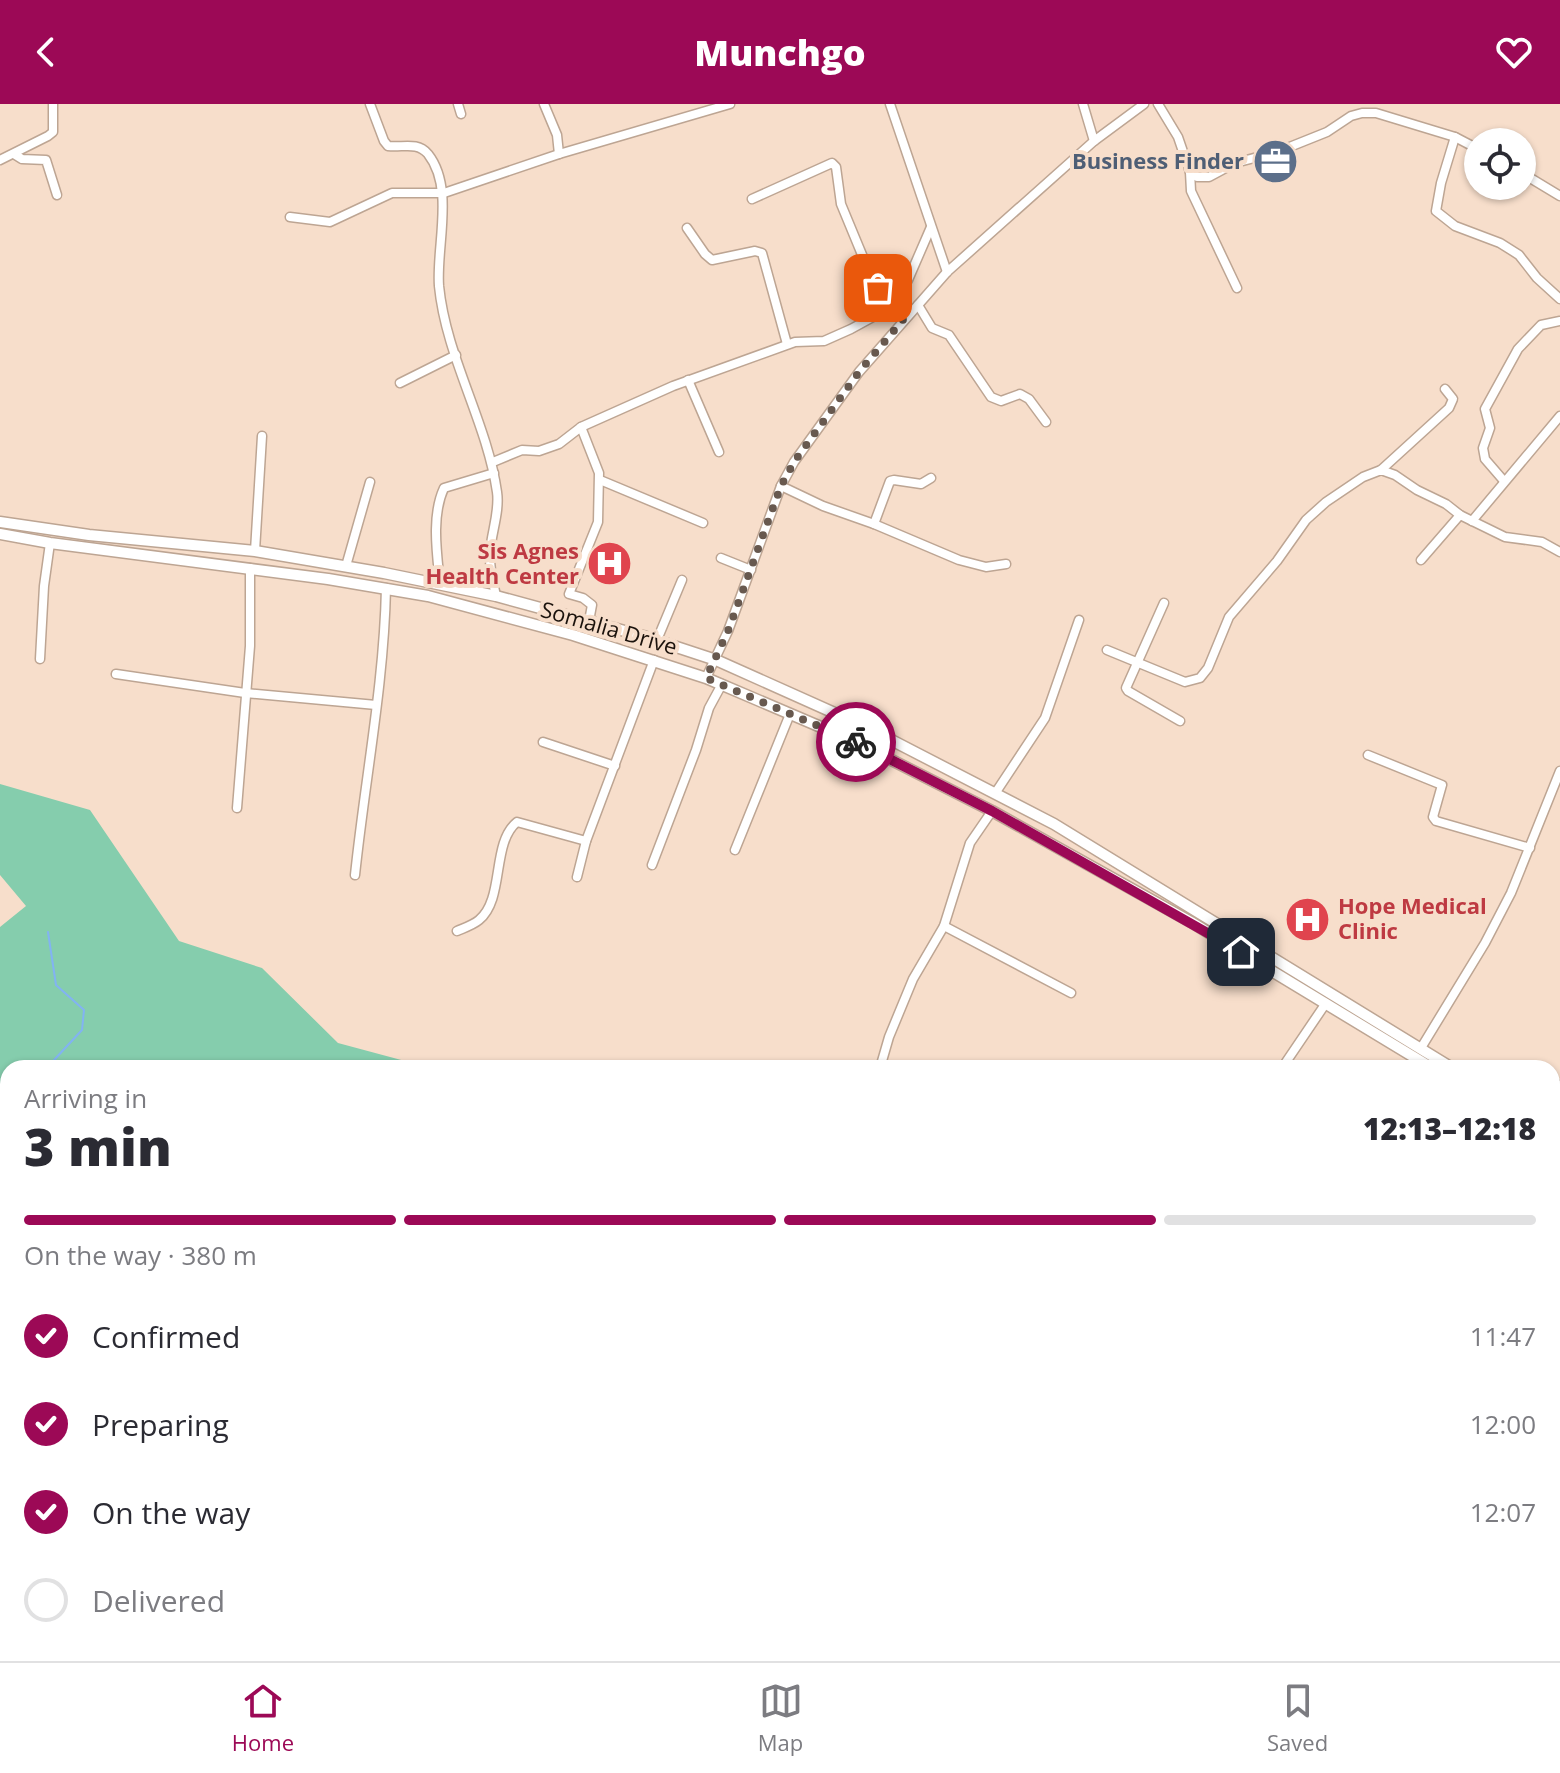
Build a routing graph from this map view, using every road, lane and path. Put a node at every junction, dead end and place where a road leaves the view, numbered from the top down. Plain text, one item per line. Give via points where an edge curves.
1 (53, 104) edge
2 (370, 104) edge
3 (458, 104) edge
4 (544, 104) edge
5 (730, 104) edge
6 (890, 104) edge
7 (1083, 104) edge
8 (1144, 104) edge
9 (1158, 104) edge
10 (461, 114) dead end
11 (1455, 137) junction
12 (1094, 141) junction
13 (1464, 142) edge
14 (14, 154) junction
15 (559, 154) junction
16 (0, 160) edge
17 (1190, 172) junction
18 (1536, 181) edge
19 (444, 193) junction
20 (57, 195) dead end
21 (1560, 196) edge
22 (752, 199) dead end
23 (290, 217) dead end
24 (931, 227) junction
25 (687, 228) dead end
26 (947, 272) junction
27 (1237, 288) dead end
28 (1560, 299) edge
29 (918, 305) junction
30 (893, 306) junction
31 (903, 320) junction
32 (1560, 321) edge
33 (787, 344) junction
34 (456, 355) junction
35 (688, 380) junction
36 (400, 383) dead end
37 (1445, 389) dead end
38 (1560, 416) edge
39 (1046, 422) dead end
40 (581, 427) junction
41 (262, 436) dead end
42 (719, 452) dead end
43 (493, 462) junction
44 (1381, 470) junction
45 (494, 473) junction
46 (931, 478) dead end
47 (600, 480) junction
48 (1504, 481) junction
49 (370, 482) dead end
50 (781, 486) junction
51 (1460, 515) junction
52 (1472, 521) junction
53 (0, 522) edge
54 (703, 523) dead end
55 (874, 524) junction
56 (0, 534) edge
57 (50, 543) junction
58 (255, 551) junction
59 (1560, 552) edge
60 (721, 558) dead end
61 (1421, 560) dead end
62 (1006, 564) dead end
63 (346, 566) junction
64 (250, 568) junction
65 (751, 570) junction
66 (682, 580) dead end
67 (440, 584) junction
68 (386, 588) junction
69 (496, 596) junction
70 (1164, 603) dead end
71 (1079, 620) dead end
72 (589, 621) junction
73 (657, 640) junction
74 (1107, 650) dead end
75 (40, 659) dead end
76 (654, 660) junction
77 (716, 660) junction
78 (1137, 663) junction
79 (116, 674) dead end
80 (706, 678) junction
81 (722, 684) junction
82 (245, 693) junction
83 (376, 705) junction
84 (790, 714) junction
85 (1180, 721) dead end
86 (543, 742) dead end
87 (1368, 755) dead end
88 (615, 766) junction
89 (1560, 771) edge
90 (996, 792) junction
91 (237, 808) dead end
92 (992, 811) junction
93 (586, 841) junction
94 (1530, 848) junction
95 (735, 850) dead end
96 (652, 865) dead end
97 (355, 875) dead end
98 (577, 877) dead end
99 (944, 926) junction
100 (457, 931) dead end
101 (1071, 993) dead end
102 (1326, 1003) junction
103 (1421, 1048) junction
104 (882, 1060) edge
105 (1287, 1060) edge
106 (1419, 1060) edge
107 (1440, 1060) edge

1 - 14 street via 53,132
2 - 19 street via 388,146 420,147 434,165
3 - 10 street
4 - 15 street
5 - 15 street
6 - 24 street
7 - 12 street
8 - 12 street
9 - 17 street via 1174,128
11 - 13 street
11 - 17 street via 1362,113 1327,132 1209,177
11 - 28 street via 1436,211 1455,226 1519,255
12 - 26 street
14 - 16 street
14 - 20 street via 46,160
15 - 19 street
17 - 27 street via 1191,191
18 - 21 street
19 - 23 street via 392,193 330,222
19 - 34 street via 440,289
22 - 30 street via 832,163 841,204 870,274
24 - 26 street
24 - 30 street
25 - 33 street via 712,260 762,253
26 - 29 street
29 - 31 street
29 - 39 street via 932,328 949,335 991,397 1001,401 1020,394
30 - 31 street
30 - 33 street via 824,341
31 - 50 street via 815,431
32 - 48 street via 1541,325 1518,349 1485,409 1490,428 1485,459
33 - 35 street
34 - 36 street
34 - 43 street
35 - 40 street
35 - 42 street
37 - 44 street via 1453,399 1449,408
38 - 48 street
40 - 43 street via 559,444
40 - 47 street
41 - 58 street
43 - 45 street
44 - 51 street
44 - 78 street via 1363,477 1306,520 1229,617 1200,678 1185,682
45 - 67 street via 444,488 440,496
45 - 69 street via 498,498 490,571
46 - 55 street via 921,484 890,481
47 - 54 street
47 - 72 street via 598,522 569,590 592,605
48 - 52 street
49 - 63 street
50 - 55 street
50 - 65 street
51 - 52 street
51 - 61 street
52 - 59 street via 1505,537 1542,542
53 - 58 main road, Somalia Drive
55 - 62 street via 968,563
56 - 57 main road, Somalia Drive
57 - 64 main road, Somalia Drive
57 - 75 street
58 - 63 main road, Somalia Drive
60 - 65 street
63 - 67 main road, Somalia Drive
64 - 68 main road, Somalia Drive
64 - 82 street
65 - 77 street
66 - 73 street
67 - 69 main road, Somalia Drive
68 - 76 main road, Somalia Drive via 484,609
68 - 83 street
69 - 72 main road, Somalia Drive
70 - 78 street
71 - 90 street via 1045,718
72 - 73 main road, Somalia Drive
73 - 77 main road, Somalia Drive
74 - 78 street
76 - 80 main road, Somalia Drive
76 - 88 street
77 - 80 street
77 - 90 main road, Somalia Drive
78 - 85 street via 1128,691
79 - 82 street
80 - 81 main road, Somalia Drive
81 - 84 main road, Somalia Drive
81 - 96 street
82 - 83 street
82 - 91 street
83 - 97 street
84 - 92 main road, Somalia Drive
84 - 95 street
86 - 88 street
87 - 94 street via 1442,785 1436,821
88 - 93 street
89 - 94 street
90 - 103 main road, Somalia Drive
92 - 99 street via 970,843
92 - 102 main road, Somalia Drive
93 - 98 street
93 - 100 street via 517,822 505,840 485,913
94 - 103 street via 1485,943
99 - 101 street
99 - 104 street via 913,979
102 - 105 street
102 - 106 main road, Somalia Drive
103 - 107 main road, Somalia Drive

